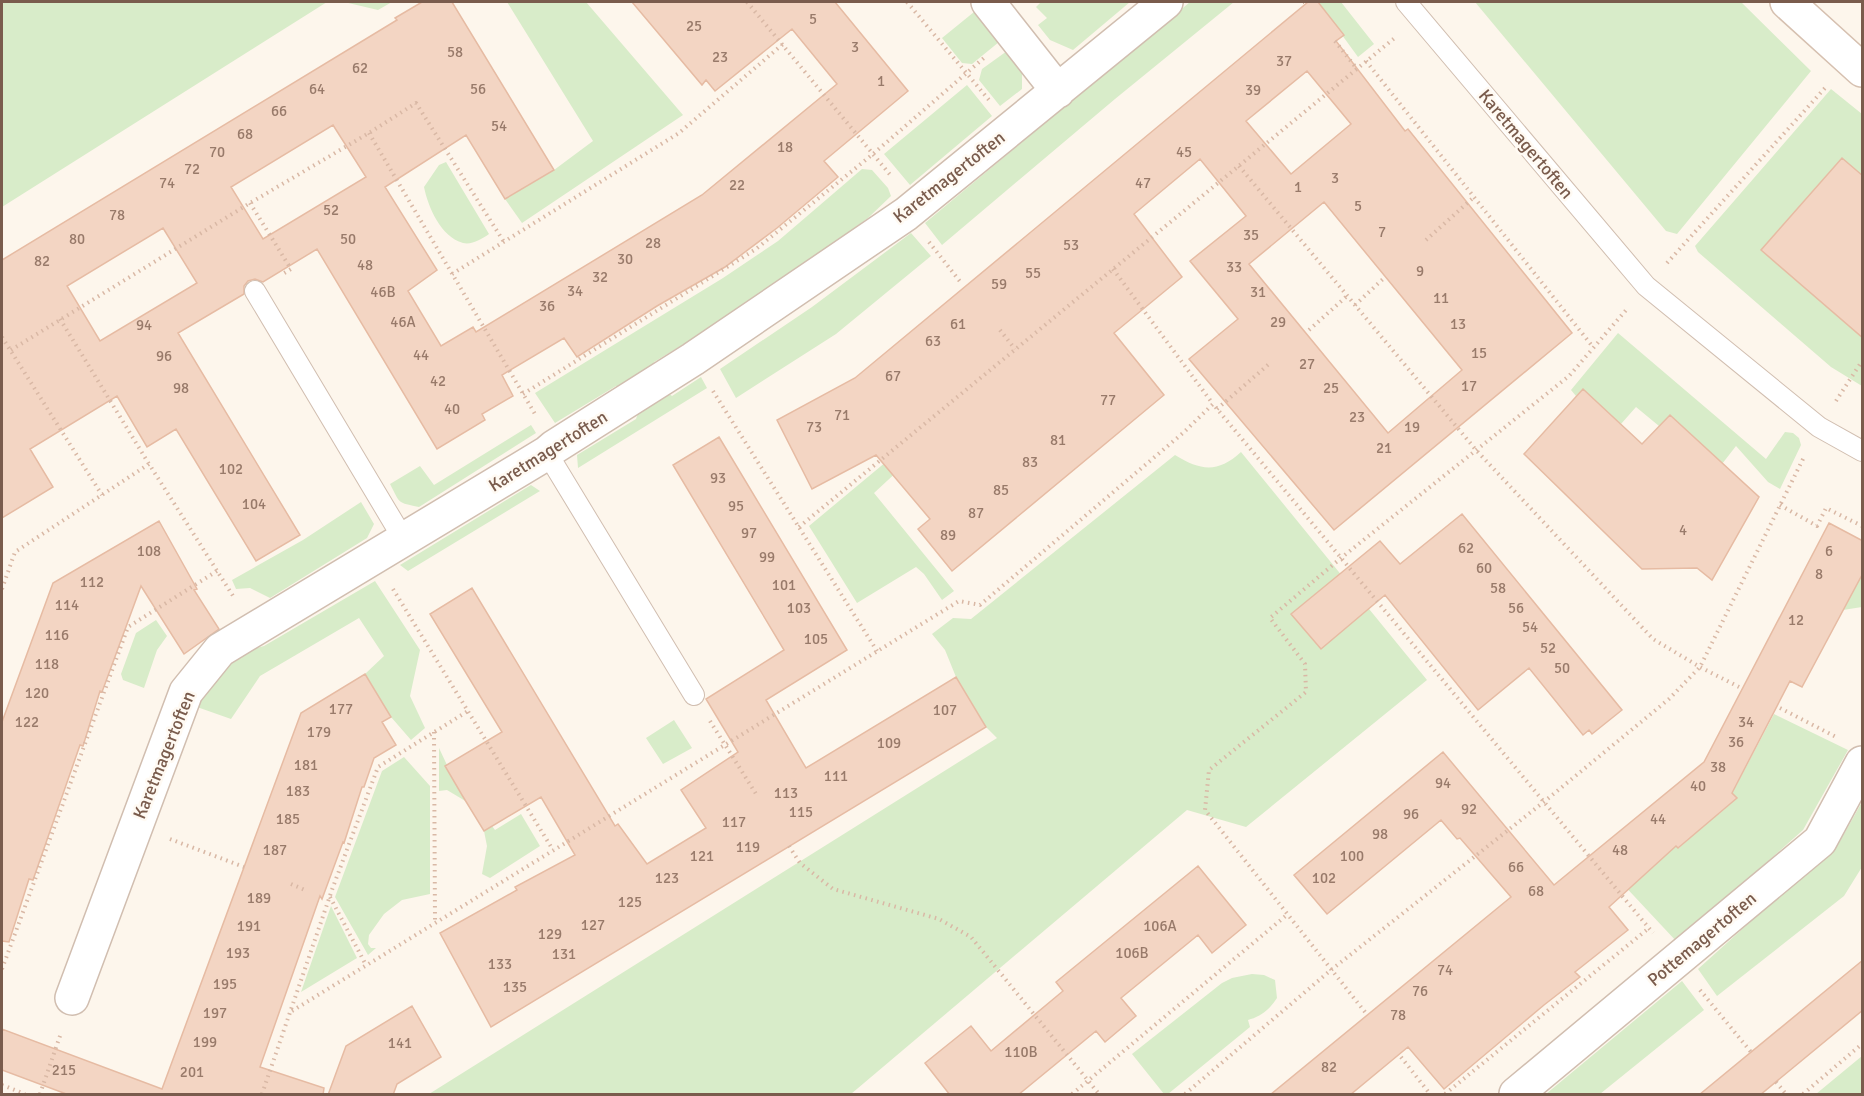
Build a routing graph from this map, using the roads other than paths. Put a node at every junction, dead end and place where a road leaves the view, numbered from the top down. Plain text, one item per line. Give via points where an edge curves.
1 (988, 2) edge
2 (1166, 2) edge
3 (1406, 2) edge
4 (1787, 2) edge
5 (1858, 58) edge
6 (1058, 91) junction
7 (255, 291) road end
8 (550, 450) junction
9 (1863, 451) edge
10 (404, 540) junction
11 (694, 695) road end
12 (1852, 751) edge
13 (72, 998) road end
14 (1516, 1095) edge

1 - 6 street
2 - 6 street, Karetmagertoften
3 - 9 lane, Karetmagertoften via 1646,286 1819,427
4 - 5 street
6 - 8 street, Karetmagertoften via 910,209 693,359
7 - 10 lane
8 - 10 street, Karetmagertoften
8 - 11 lane
10 - 13 street, Karetmagertoften via 219,650 186,692
12 - 14 street, Pottemagertoften via 1820,841

